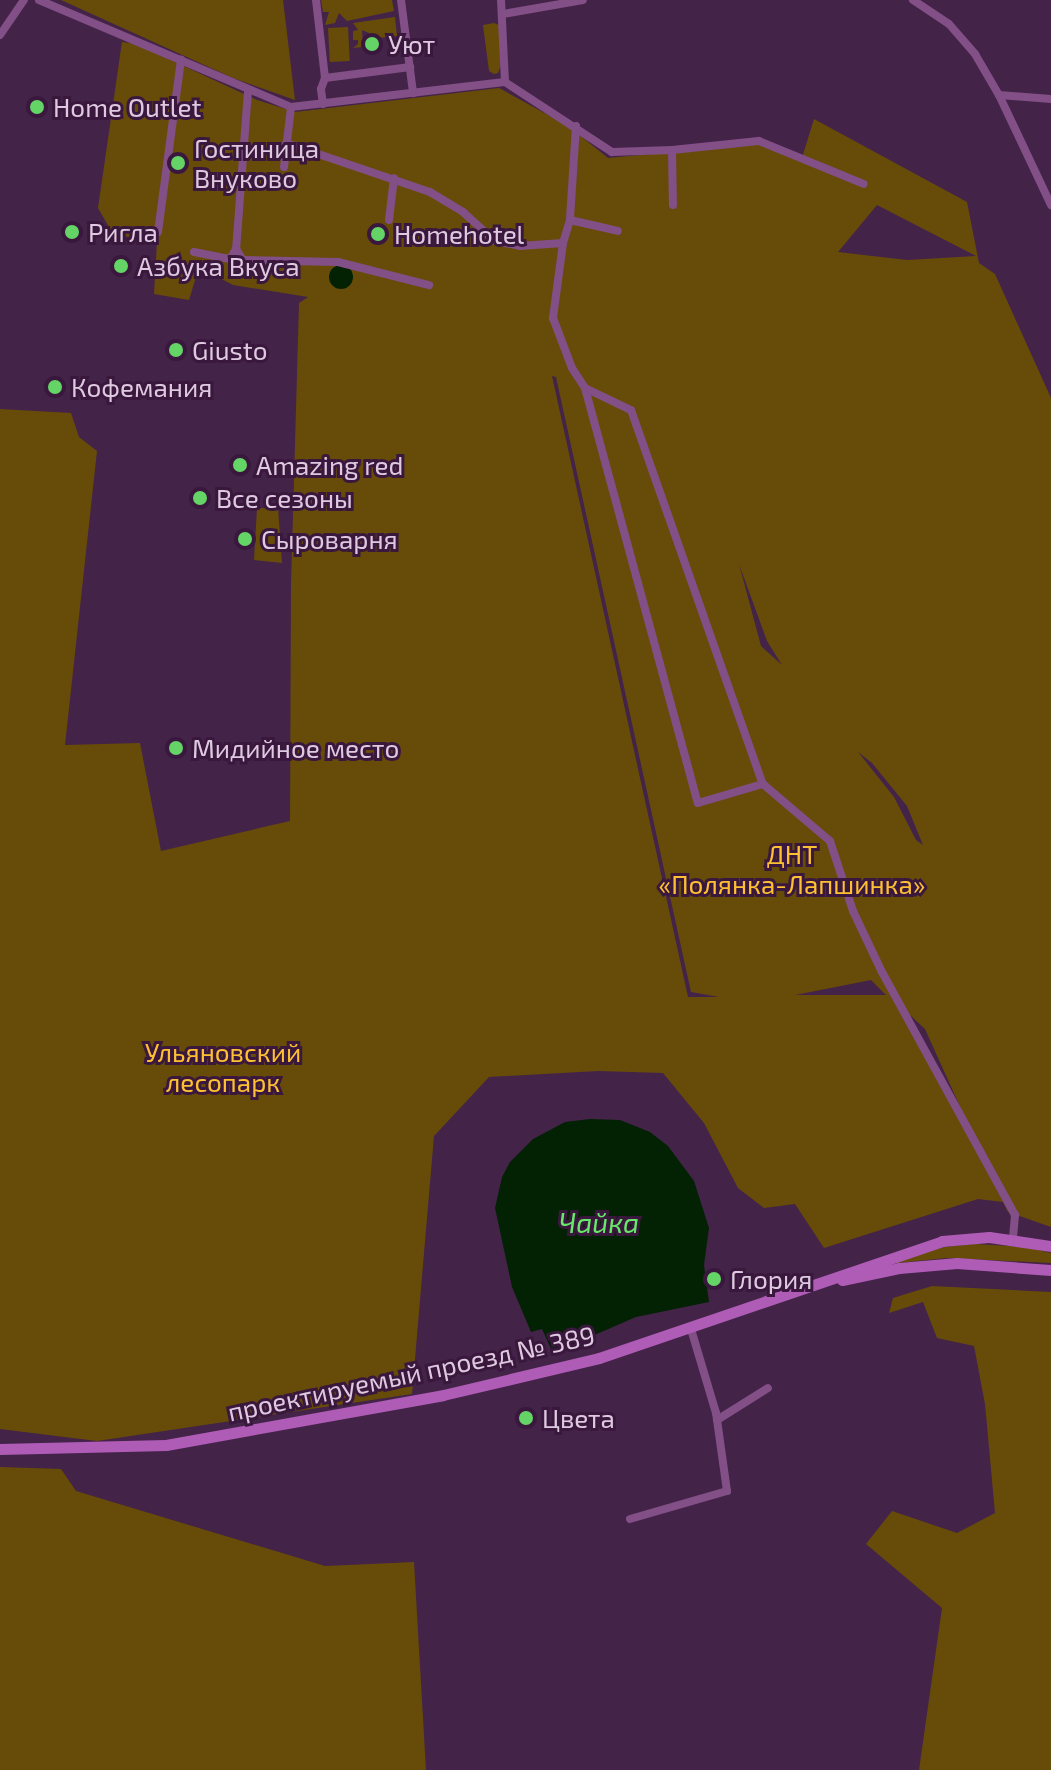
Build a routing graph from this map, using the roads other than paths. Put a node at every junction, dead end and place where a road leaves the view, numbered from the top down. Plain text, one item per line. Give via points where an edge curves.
1 (24, 0) edge
2 (39, 0) edge
3 (316, 0) edge
4 (401, 0) edge
5 (501, 0) edge
6 (583, 0) edge
7 (913, 0) edge
8 (503, 14) junction
9 (0, 35) edge
10 (181, 60) junction
11 (410, 67) junction
12 (325, 78) junction
13 (505, 82) junction
14 (248, 91) junction
15 (413, 93) junction
16 (999, 95) junction
17 (1051, 99) edge
18 (323, 104) junction
19 (291, 107) junction
20 (576, 126) junction
21 (286, 143) junction
22 (672, 150) junction
23 (284, 167) dead end
24 (394, 178) junction
25 (864, 184) dead end
26 (673, 205) dead end
27 (1051, 205) edge
28 (389, 220) dead end
29 (570, 220) junction
30 (618, 231) dead end
31 (158, 232) dead end
32 (563, 243) junction
33 (236, 249) junction
34 (194, 252) dead end
35 (429, 285) dead end
36 (585, 388) junction
37 (763, 784) junction
38 (1013, 1238) junction
39 (1051, 1246) edge
40 (1051, 1270) edge
41 (821, 1284) junction
42 (691, 1329) junction
43 (768, 1388) dead end
44 (717, 1420) junction
45 (0, 1449) edge
46 (630, 1519) dead end

1 - 9 street
2 - 10 street
3 - 12 street
4 - 11 street
5 - 8 street
6 - 8 street
7 - 16 street via 949,24
8 - 13 street
10 - 14 street
10 - 31 street
11 - 12 street
11 - 15 street
12 - 18 street
13 - 15 street
13 - 20 street
14 - 19 street
14 - 33 street
15 - 18 street
16 - 17 street
16 - 27 street
18 - 19 street
19 - 21 street
20 - 22 street via 612,152
20 - 29 street
21 - 23 street
21 - 24 street
22 - 25 street via 759,141
22 - 26 street
24 - 28 street
24 - 32 street via 444,200 495,241 520,246
29 - 30 street
29 - 32 street
32 - 36 street via 553,318
33 - 34 street via 230,259
33 - 35 street via 243,260 256,263 338,262
36 - 37 street via 631,410
36 - 37 street via 698,803
37 - 38 street via 830,841 853,911 882,972 1015,1215
38 - 39 main road, проектируемый проезд № 389
38 - 41 main road, проектируемый проезд № 389 via 942,1241
40 - 41 main road, проектируемый проезд № 389 via 928,1265
41 - 42 main road, проектируемый проезд № 389
42 - 44 street
42 - 45 main road, проектируемый проезд № 389 via 599,1358 443,1395 166,1445
43 - 44 street
44 - 46 street via 727,1491

